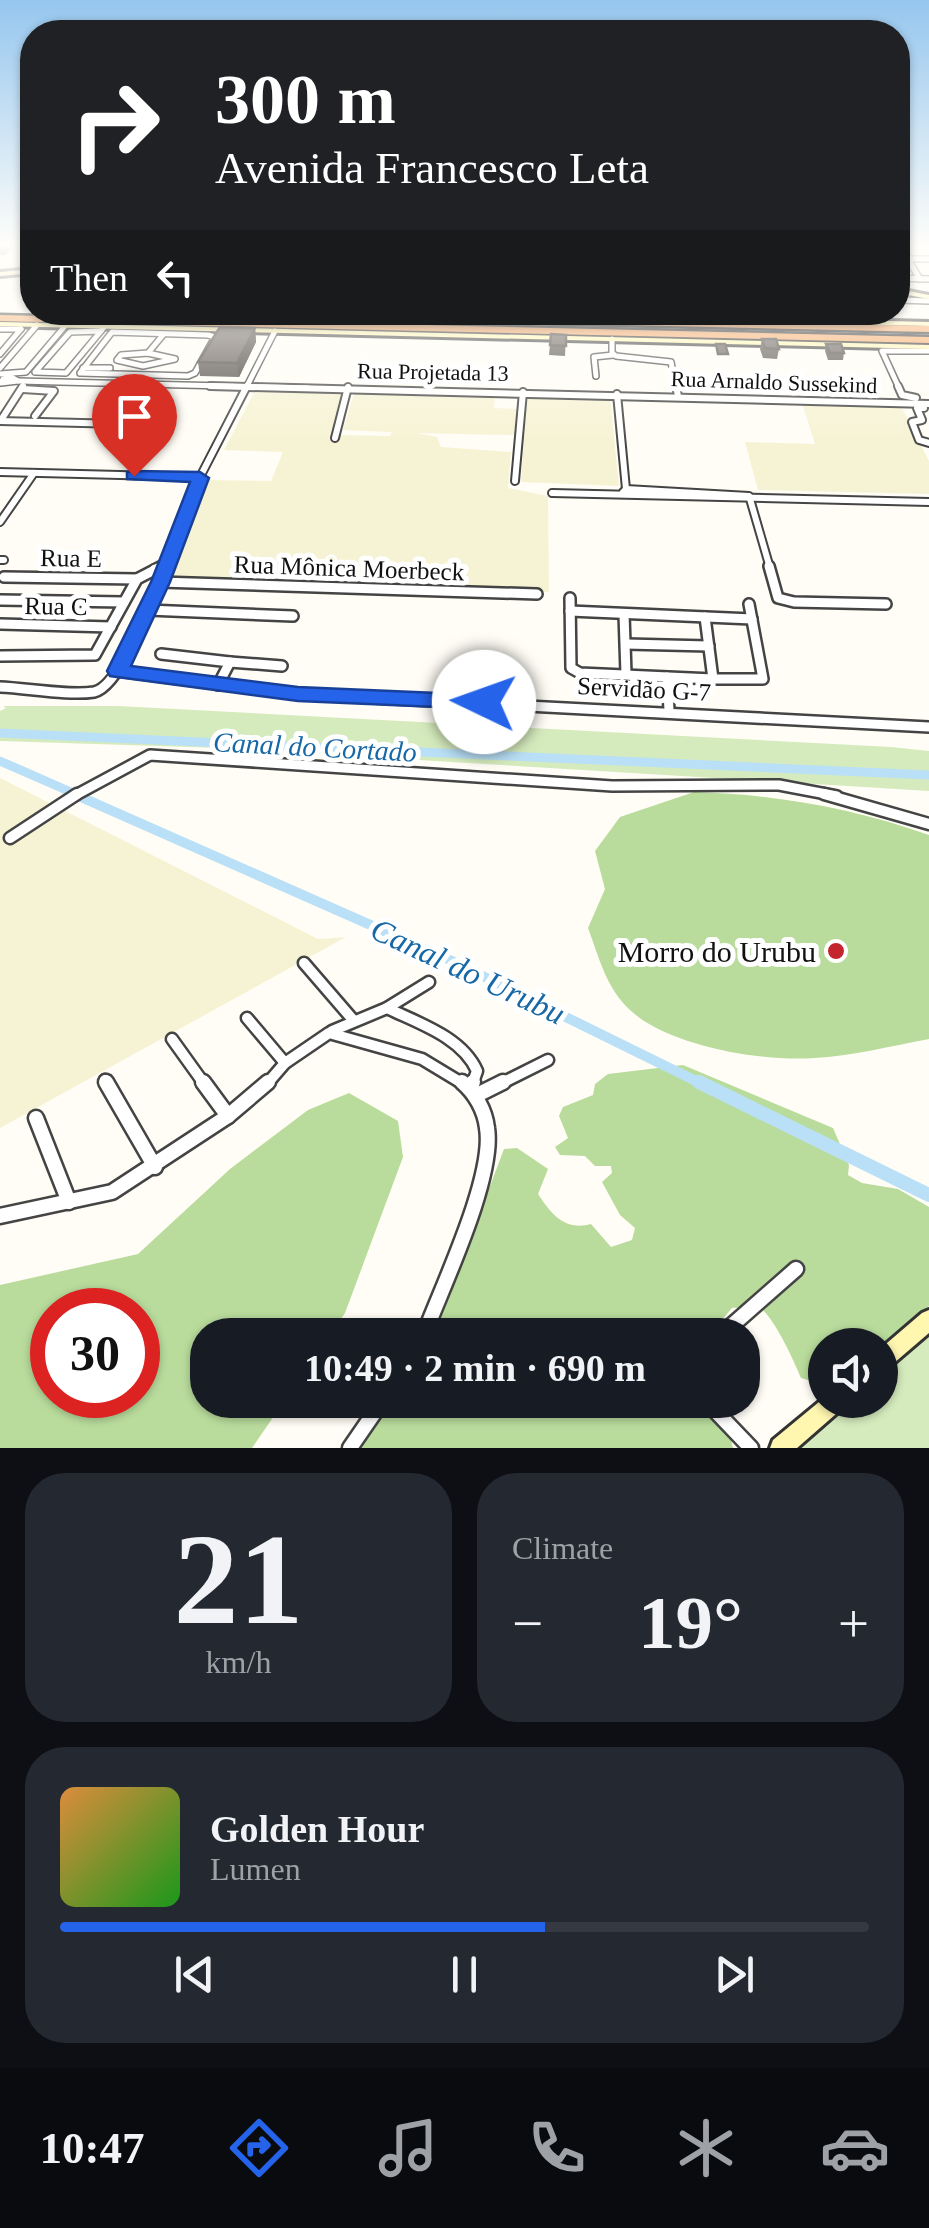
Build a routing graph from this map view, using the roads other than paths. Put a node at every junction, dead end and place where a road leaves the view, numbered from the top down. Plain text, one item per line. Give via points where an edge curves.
1 (0, 323) edge
2 (37, 325) joint
3 (180, 325) edge
4 (285, 325) edge
5 (288, 325) edge
6 (334, 325) edge
7 (511, 325) edge
8 (613, 325) edge
9 (864, 325) edge
10 (65, 326) junction
11 (929, 326) edge
12 (887, 328) junction
13 (108, 329) junction
14 (224, 330) junction
15 (274, 331) junction
16 (619, 331) junction
17 (165, 332) junction
18 (194, 332) junction
19 (297, 332) junction
20 (790, 337) junction
21 (514, 338) joint
22 (718, 342) junction
23 (872, 346) junction
24 (929, 346) edge
25 (148, 353) junction
26 (0, 354) edge
27 (613, 355) junction
28 (83, 368) junction
29 (110, 368) dead end
30 (196, 371) joint
31 (0, 376) edge
32 (164, 376) joint
33 (596, 376) dead end
34 (17, 382) junction
35 (247, 385) junction
36 (348, 388) junction
37 (23, 389) junction
38 (524, 392) junction
39 (617, 394) junction
40 (678, 396) junction
41 (900, 403) junction
42 (927, 404) edge
43 (35, 416) dead end
44 (1, 419) edge
45 (123, 424) dead end
46 (334, 438) dead end
47 (929, 443) edge
48 (0, 472) edge
49 (34, 474) junction
50 (200, 478) junction
51 (515, 481) dead end
52 (628, 492) junction
53 (552, 493) dead end
54 (750, 499) junction
55 (929, 502) edge
56 (0, 522) edge
57 (166, 566) junction
58 (4, 577) dead end
59 (137, 579) junction
60 (160, 582) junction
61 (537, 594) dead end
62 (570, 598) dead end
63 (0, 600) edge
64 (124, 602) junction
65 (750, 604) dead end
66 (886, 604) dead end
67 (148, 610) junction
68 (570, 611) junction
69 (624, 614) junction
70 (292, 616) dead end
71 (705, 617) junction
72 (752, 619) junction
73 (0, 624) edge
74 (111, 627) junction
75 (626, 644) junction
76 (709, 646) junction
77 (161, 654) dead end
78 (0, 656) edge
79 (230, 662) junction
80 (282, 666) dead end
81 (118, 671) junction
82 (626, 674) junction
83 (668, 677) junction
84 (713, 679) junction
85 (218, 686) junction
86 (0, 687) edge
87 (669, 710) junction
88 (929, 726) edge
89 (929, 824) edge
90 (10, 838) dead end
91 (304, 963) dead end
92 (428, 982) dead end
93 (387, 1008) junction
94 (247, 1018) dead end
95 (354, 1021) junction
96 (329, 1033) junction
97 (172, 1039) dead end
98 (548, 1060) dead end
99 (286, 1063) junction
100 (106, 1080) dead end
101 (472, 1092) junction
102 (228, 1116) junction
103 (36, 1118) dead end
104 (155, 1167) junction
105 (70, 1202) junction
106 (0, 1216) edge
107 (796, 1269) dead end
108 (430, 1318) edge
109 (740, 1318) edge
110 (929, 1320) edge
111 (898, 1347) edge
112 (371, 1418) edge
113 (723, 1418) edge
114 (815, 1418) edge
115 (350, 1448) edge
116 (752, 1448) edge
117 (781, 1448) edge

1 - 26 street via 22,330
2 - 10 main road
2 - 31 street
3 - 14 highway
4 - 15 highway
5 - 19 highway
6 - 16 highway
7 - 16 highway
8 - 16 highway
9 - 12 highway
10 - 13 main road
10 - 31 street via 26,372
11 - 12 highway
12 - 16 highway
13 - 13 street via 70,332 36,372 66,373
13 - 17 main road
13 - 28 street
14 - 15 main road
14 - 18 main road
15 - 19 main road
15 - 35 street
16 - 20 highway
16 - 21 highway via 600,338
16 - 22 main road
16 - 27 street
17 - 18 main road
17 - 25 street
18 - 30 street via 214,337
19 - 21 main road
20 - 22 highway
20 - 24 highway
22 - 23 main road
23 - 24 main road
23 - 41 street
24 - 42 street via 882,352 902,395
25 - 25 street via 122,355 117,360 143,366 175,359
27 - 33 street via 594,357
27 - 40 street via 671,362
28 - 29 street
28 - 32 street via 86,375
30 - 32 street via 168,370
31 - 34 street, Rua Projetada 13
34 - 35 street, Rua Projetada 13
34 - 37 street
35 - 36 street, Rua Projetada 13
35 - 50 street
36 - 38 street, Rua Projetada 13
36 - 46 street
37 - 43 street via 54,391
37 - 44 street
38 - 39 street, Rua Projetada 13
38 - 51 street
39 - 40 street, Rua Arnaldo Sussekind
39 - 52 street
40 - 41 street, Rua Arnaldo Sussekind
41 - 42 street, Rua Arnaldo Sussekind
42 - 47 street via 917,408 922,420 912,422 919,440
44 - 45 street
48 - 49 street
49 - 50 street
49 - 56 street
50 - 57 street
52 - 53 street
52 - 54 street
54 - 55 street
54 - 66 street via 778,598
57 - 59 street
57 - 60 street
58 - 59 street, Rua E
59 - 64 street
60 - 61 street, Rua Mônica Moerbeck
60 - 67 street
62 - 68 street
63 - 64 street
64 - 74 street
65 - 72 street
67 - 70 street
67 - 81 street
68 - 69 street
68 - 82 street via 572,670
69 - 71 street
69 - 75 street
71 - 72 street
71 - 76 street
72 - 84 street via 762,679
73 - 74 street, Rua C
74 - 78 street via 95,654
75 - 76 street
75 - 82 street
76 - 84 street
77 - 79 street
79 - 80 street
79 - 85 street
81 - 85 street, Servidão G-7
81 - 86 street via 102,691
82 - 83 street
83 - 84 street
83 - 87 street
85 - 87 street, Servidão G-7
87 - 88 street, Servidão G-7
89 - 90 street via 851,799 768,784 612,786 150,755
91 - 95 street
92 - 93 street
93 - 95 street
93 - 101 street via 468,1055 477,1071
94 - 99 street
95 - 96 street
96 - 99 street
96 - 101 street via 407,1053
97 - 102 street
98 - 101 street
99 - 102 street
100 - 104 street
101 - 108 street via 488,1130 486,1151
102 - 104 street
103 - 105 street
104 - 105 street via 112,1192
105 - 106 street
107 - 109 street
110 - 111 main road
112 - 115 street
113 - 116 street
114 - 117 main road

